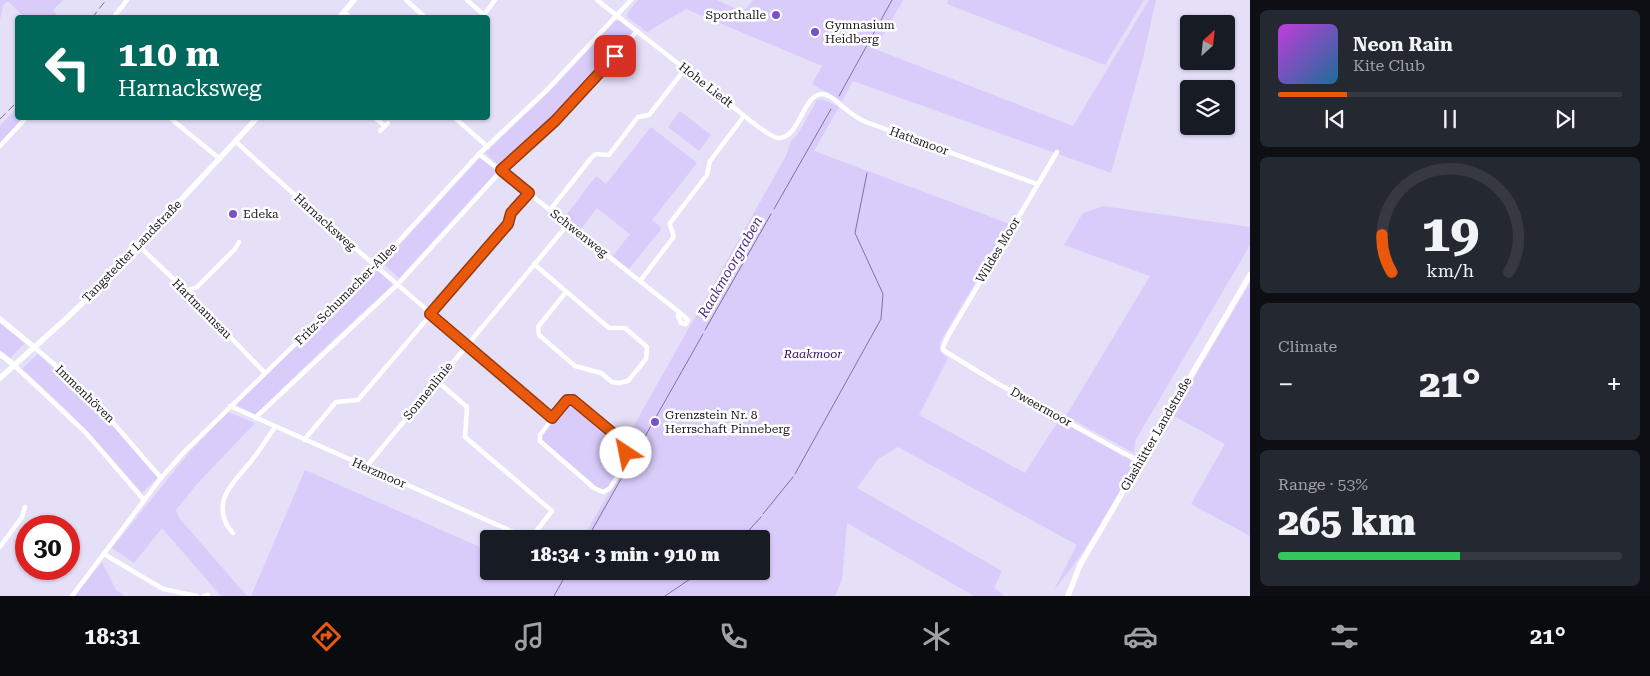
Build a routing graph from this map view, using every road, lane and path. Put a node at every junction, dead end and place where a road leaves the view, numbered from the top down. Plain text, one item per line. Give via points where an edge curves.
1 (127, 0) edge
2 (354, 0) edge
3 (406, 0) edge
4 (467, 0) edge
5 (496, 0) edge
6 (597, 0) edge
7 (630, 0) edge
8 (344, 12) junction
9 (115, 15) edge
10 (342, 15) edge
11 (347, 15) edge
12 (423, 15) edge
13 (616, 15) junction
14 (637, 32) junction
15 (685, 69) junction
16 (809, 103) joint
17 (744, 116) junction
18 (24, 120) edge
19 (172, 120) edge
20 (255, 120) edge
21 (378, 120) edge
22 (457, 120) edge
23 (380, 131) dead end
24 (236, 142) junction
25 (0, 146) edge
26 (488, 147) junction
27 (1057, 152) dead end
28 (480, 154) junction
29 (220, 159) junction
30 (501, 170) junction
31 (1037, 184) junction
32 (529, 193) junction
33 (550, 210) junction
34 (568, 224) junction
35 (239, 242) dead end
36 (139, 246) junction
37 (534, 264) junction
38 (376, 266) junction
39 (1250, 274) edge
40 (640, 281) junction
41 (397, 285) junction
42 (186, 291) junction
43 (566, 292) junction
44 (679, 312) dead end
45 (430, 314) junction
46 (0, 319) edge
47 (466, 345) junction
48 (34, 347) junction
49 (944, 350) joint
50 (0, 354) edge
51 (14, 365) junction
52 (265, 373) junction
53 (0, 378) edge
54 (437, 381) junction
55 (230, 406) junction
56 (255, 418) junction
57 (552, 418) junction
58 (275, 427) junction
59 (304, 440) junction
60 (1140, 462) junction
61 (366, 467) junction
62 (162, 478) junction
63 (144, 500) junction
64 (26, 507) dead end
65 (509, 530) edge
66 (536, 530) edge
67 (233, 533) dead end
68 (0, 547) edge
69 (104, 554) junction
70 (72, 596) edge
71 (197, 596) edge
72 (1068, 596) edge

1 - 9 street
2 - 8 street
3 - 12 street
4 - 5 street via 484,15
6 - 13 street, Hohe Liedt
7 - 13 street, Fritz-Schumacher-Allee
8 - 10 street
8 - 11 street
13 - 14 street, Hohe Liedt
13 - 26 street, Fritz-Schumacher-Allee via 547,90
14 - 15 street, Hohe Liedt
14 - 30 street, Fritz-Schumacher-Allee via 566,110
15 - 17 street, Hohe Liedt
15 - 33 street via 649,115 638,117 609,154 592,157
16 - 17 street, Hohe Liedt via 785,137 771,136
16 - 31 street, Hattsmoor via 817,95 827,95 866,122
17 - 40 street via 710,161 707,176 670,223 673,238
18 - 25 street
19 - 29 street
20 - 24 street, Tangstedter Landstraße
21 - 23 street via 386,125
22 - 26 street
24 - 29 street, Tangstedter Landstraße
24 - 38 street, Harnacksweg
26 - 28 street, Fritz-Schumacher-Allee
27 - 31 street, Wildes Moor
28 - 30 street, Schwenweg
28 - 38 street, Fritz-Schumacher-Allee
29 - 36 street, Tangstedter Landstraße
30 - 32 street, Schwenweg
30 - 41 street, Fritz-Schumacher-Allee
31 - 49 street, Wildes Moor via 948,336
32 - 33 street, Schwenweg
32 - 45 street via 511,213 508,224
33 - 34 street, Schwenweg
34 - 37 street, Sonnenlinie
34 - 40 street, Schwenweg
35 - 42 street via 197,287
36 - 42 street, Hartmannsau
36 - 48 street, Tangstedter Landstraße
37 - 43 street
37 - 47 street, Sonnenlinie
38 - 41 street, Harnacksweg
38 - 52 street, Fritz-Schumacher-Allee
39 - 60 street, Glashütter Landstraße
40 - 44 street, Schwenweg
41 - 45 street, Harnacksweg
41 - 56 street, Fritz-Schumacher-Allee
42 - 52 street, Hartmannsau
43 - 43 street via 609,328 625,328 647,347 646,359 628,381 612,382 601,374 575,366 539,335 538,326
45 - 47 street, Harnacksweg
45 - 59 street via 358,400 336,402
46 - 48 street, Immenhöven
47 - 54 street, Sonnenlinie
47 - 57 street, Harnacksweg
48 - 51 street, Tangstedter Landstraße
48 - 62 street, Immenhöven via 102,410
49 - 60 street, Dweermoor
50 - 51 street
51 - 53 street, Tangstedter Landstraße
51 - 63 street via 86,433
52 - 55 street, Fritz-Schumacher-Allee
54 - 61 street, Sonnenlinie
54 - 66 street via 467,407 465,437 552,511
55 - 56 street, Herzmoor
55 - 62 street, Fritz-Schumacher-Allee
56 - 58 street, Herzmoor
57 - 57 street via 540,435 540,441 594,488 603,492 609,490 625,460 625,448 620,439 571,399
58 - 59 street, Herzmoor
58 - 67 street via 226,493 224,518
59 - 61 street, Herzmoor
60 - 72 street, Glashütter Landstraße via 1080,566
61 - 65 street, Herzmoor
62 - 63 street, Fritz-Schumacher-Allee
63 - 69 street, Fritz-Schumacher-Allee
64 - 68 street
69 - 70 street, Fritz-Schumacher-Allee
69 - 71 street via 163,589

